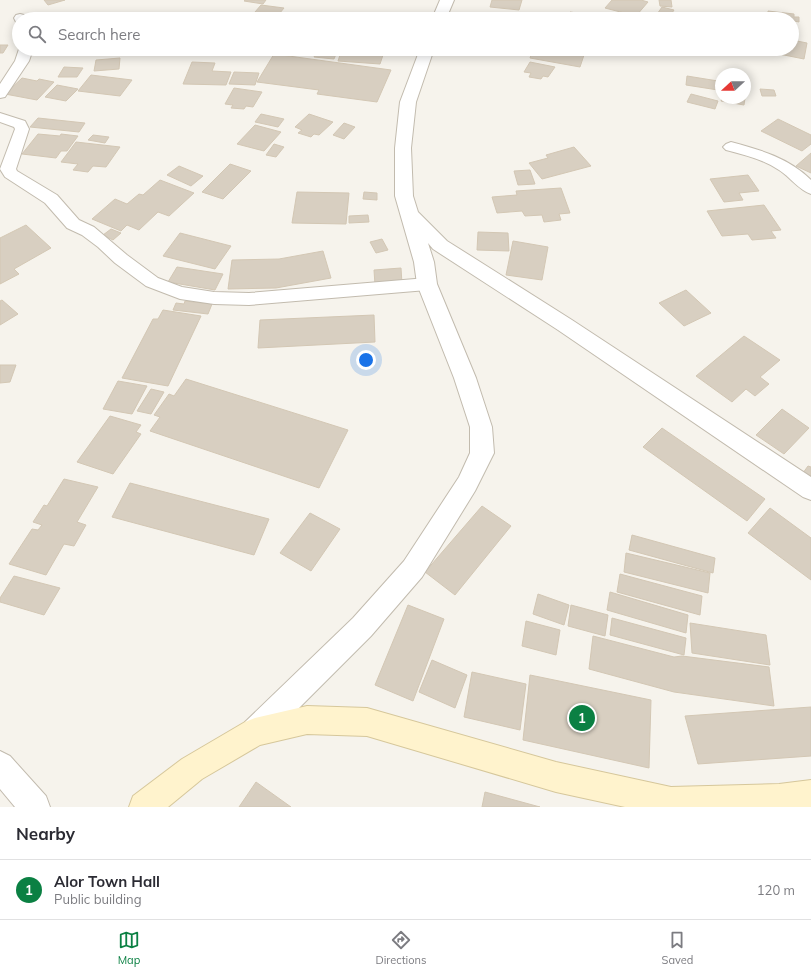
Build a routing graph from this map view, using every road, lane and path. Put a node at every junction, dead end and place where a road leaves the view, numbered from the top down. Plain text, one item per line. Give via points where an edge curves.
1 (447, 0) edge
2 (442, 12) edge
3 (24, 56) edge
4 (424, 56) edge
5 (0, 94) edge
6 (0, 116) edge
7 (731, 147) dead end
8 (811, 189) edge
9 (409, 212) junction
10 (456, 256) junction
11 (424, 262) junction
12 (428, 284) junction
13 (811, 490) edge
14 (255, 732) junction
15 (0, 766) edge
16 (811, 795) edge
17 (709, 804) edge
18 (35, 807) edge
19 (144, 807) edge

1 - 2 street
3 - 5 street
4 - 9 street via 408,102 403,148 404,196
6 - 12 street via 20,124 22,129 8,169 11,174 51,199 73,224 88,231 152,282 180,293 249,300
7 - 8 street via 767,157 786,166
9 - 10 street via 440,245
9 - 11 street
10 - 11 street via 436,252 428,254
10 - 13 street
11 - 12 street
12 - 14 street via 481,427 482,453 467,484 413,569 362,627
14 - 17 main road via 307,720 367,722 556,777 671,802
14 - 19 main road via 192,769
15 - 18 street
16 - 17 main road

